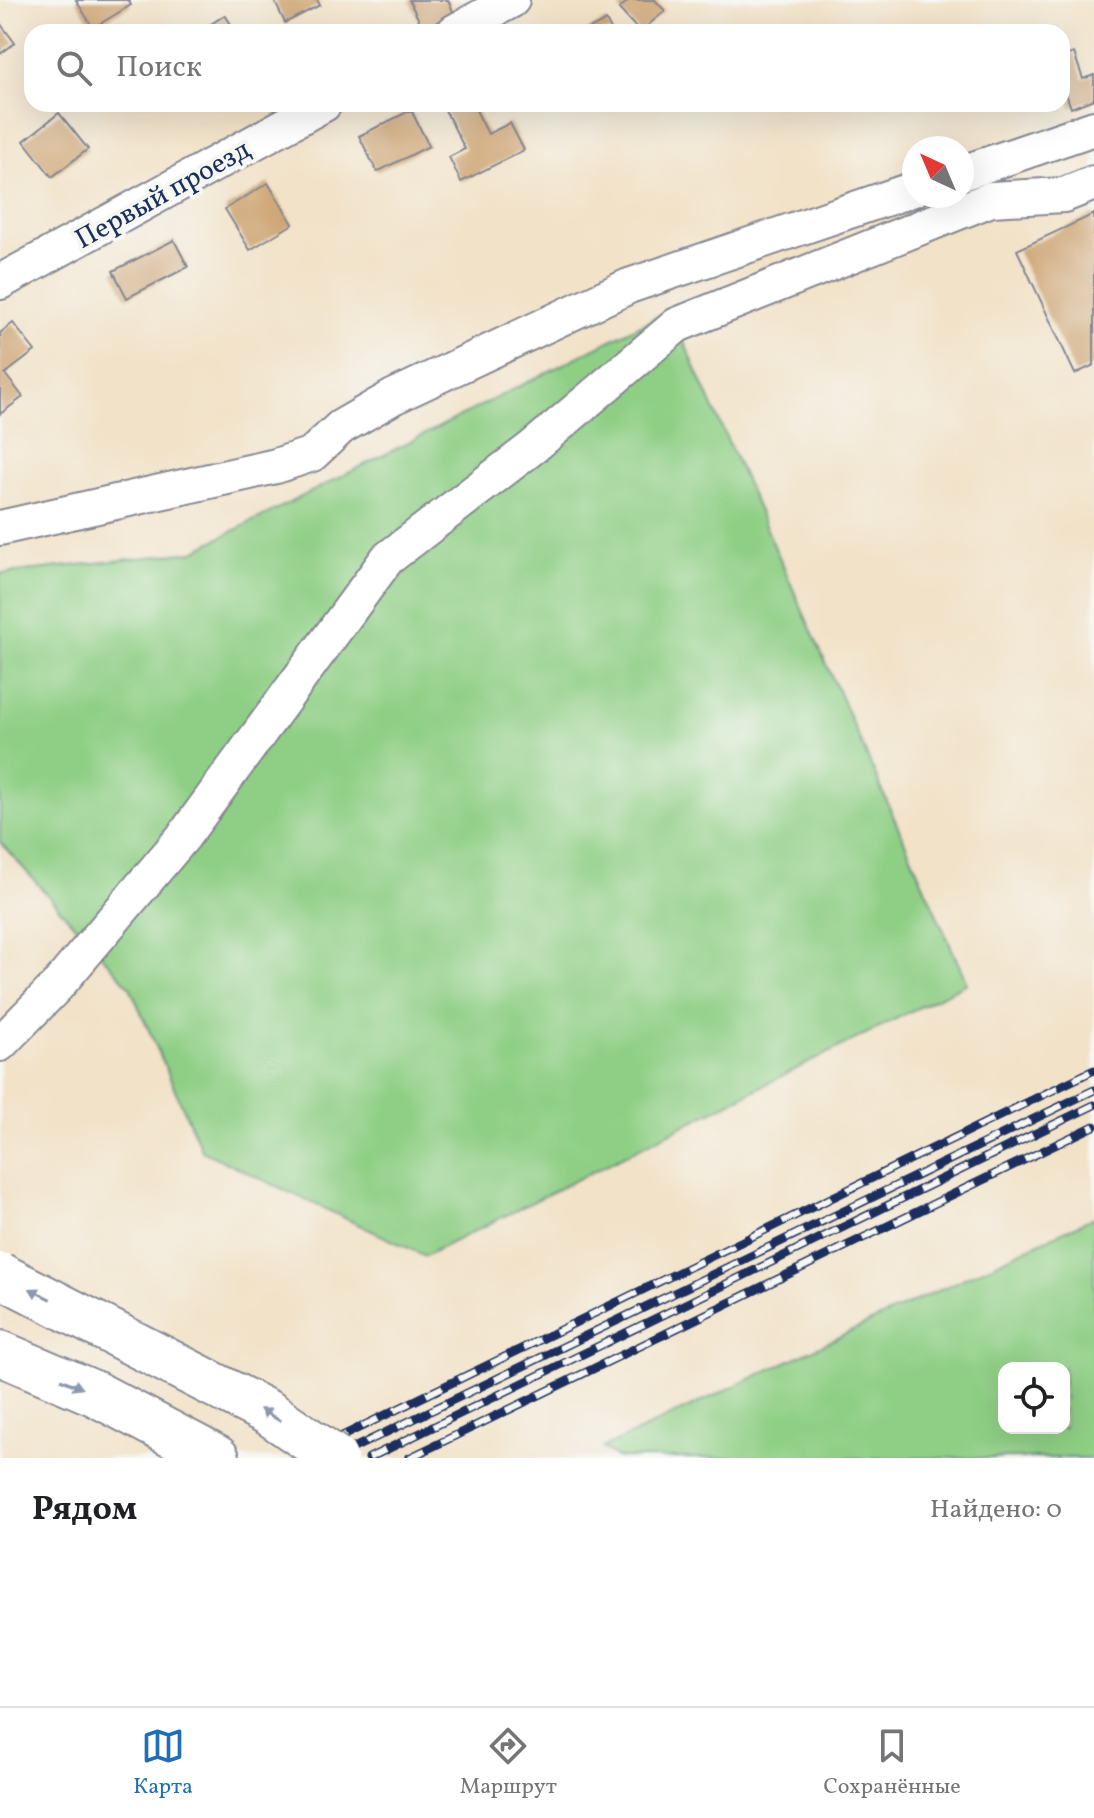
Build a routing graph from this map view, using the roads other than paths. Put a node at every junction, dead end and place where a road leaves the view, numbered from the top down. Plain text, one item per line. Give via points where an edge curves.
1 (512, 0) edge
2 (468, 24) edge
3 (309, 112) edge
4 (1094, 128) edge
5 (974, 169) edge
6 (1094, 183) edge
7 (902, 193) edge
8 (0, 282) edge
9 (0, 528) edge
10 (0, 1044) edge
11 (0, 1275) edge
12 (0, 1353) edge
13 (217, 1458) edge
14 (335, 1458) edge

1 - 2 street
3 - 8 street, Первый проезд
4 - 5 street
6 - 10 street via 1064,195 991,199 677,325 533,447 387,559 184,836 57,986
7 - 9 street via 629,286 393,397 341,427 312,454
14 -> 11 main road, bridge via 269,1413
12 -> 13 main road via 96,1394

